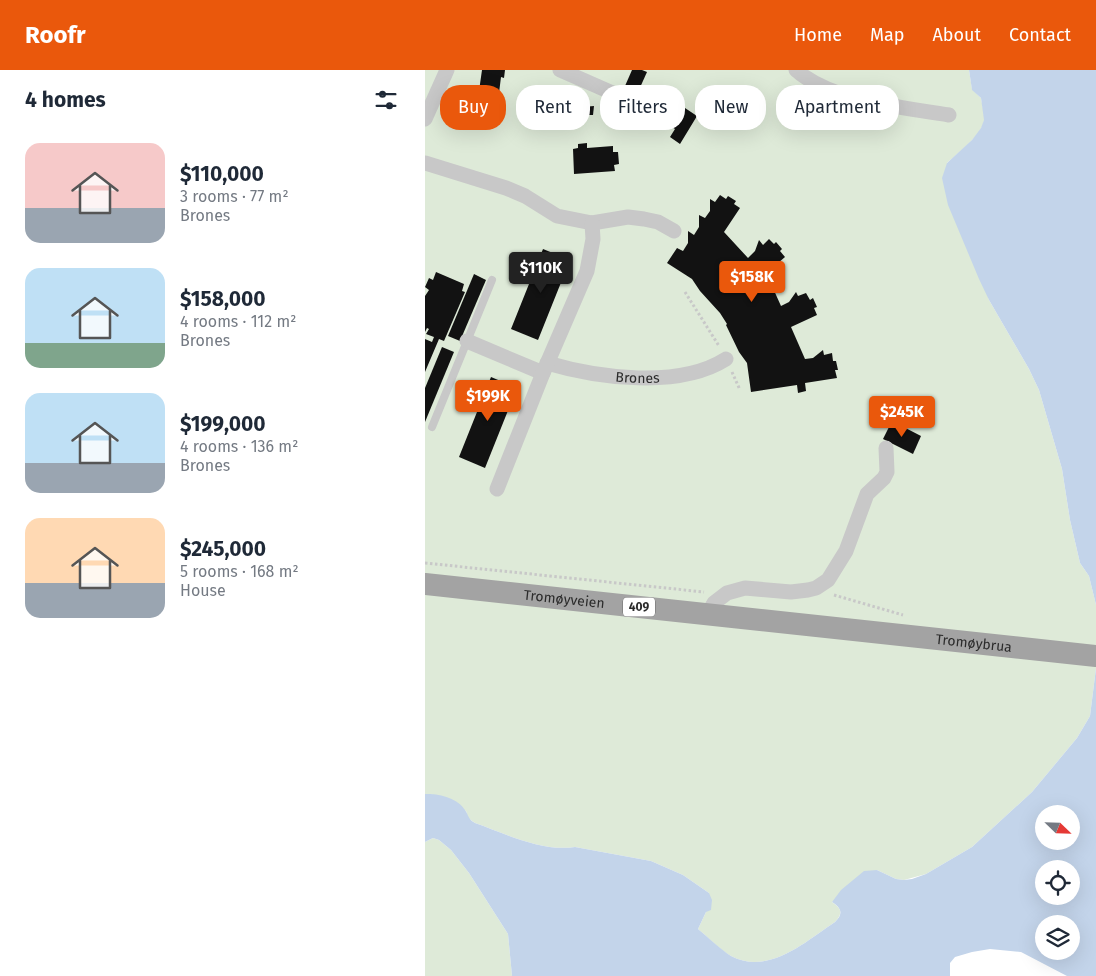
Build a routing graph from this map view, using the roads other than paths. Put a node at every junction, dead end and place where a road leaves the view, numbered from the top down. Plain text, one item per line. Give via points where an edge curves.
1 (447, 70) edge
2 (560, 70) edge
3 (796, 70) edge
4 (600, 87) edge
5 (949, 115) dead end
6 (425, 119) edge
7 (425, 163) edge
8 (592, 223) junction
9 (674, 231) dead end
10 (492, 280) dead end
11 (467, 341) junction
12 (726, 359) road end
13 (545, 368) junction
14 (432, 427) dead end
15 (885, 448) dead end
16 (497, 489) dead end
17 (425, 584) edge
18 (707, 615) junction
19 (853, 629) joint
20 (1096, 656) edge

1 - 6 street
2 - 4 street
3 - 5 street via 827,89 854,98
7 - 8 street via 506,188 557,216
8 - 9 street via 644,219
8 - 13 street via 593,239 587,270
10 - 11 lane
11 - 13 street, Brones
11 - 14 lane
12 - 13 street, Brones via 705,370 663,377 635,378
13 - 16 street
15 - 18 street via 887,472 867,494 846,551 828,580 808,590 791,592 745,588 727,593 714,603
17 - 18 main road, Tromøyveien / 409
18 - 19 main road, Tromøyveien / 409
19 - 20 main road, Tromøybrua / 409

